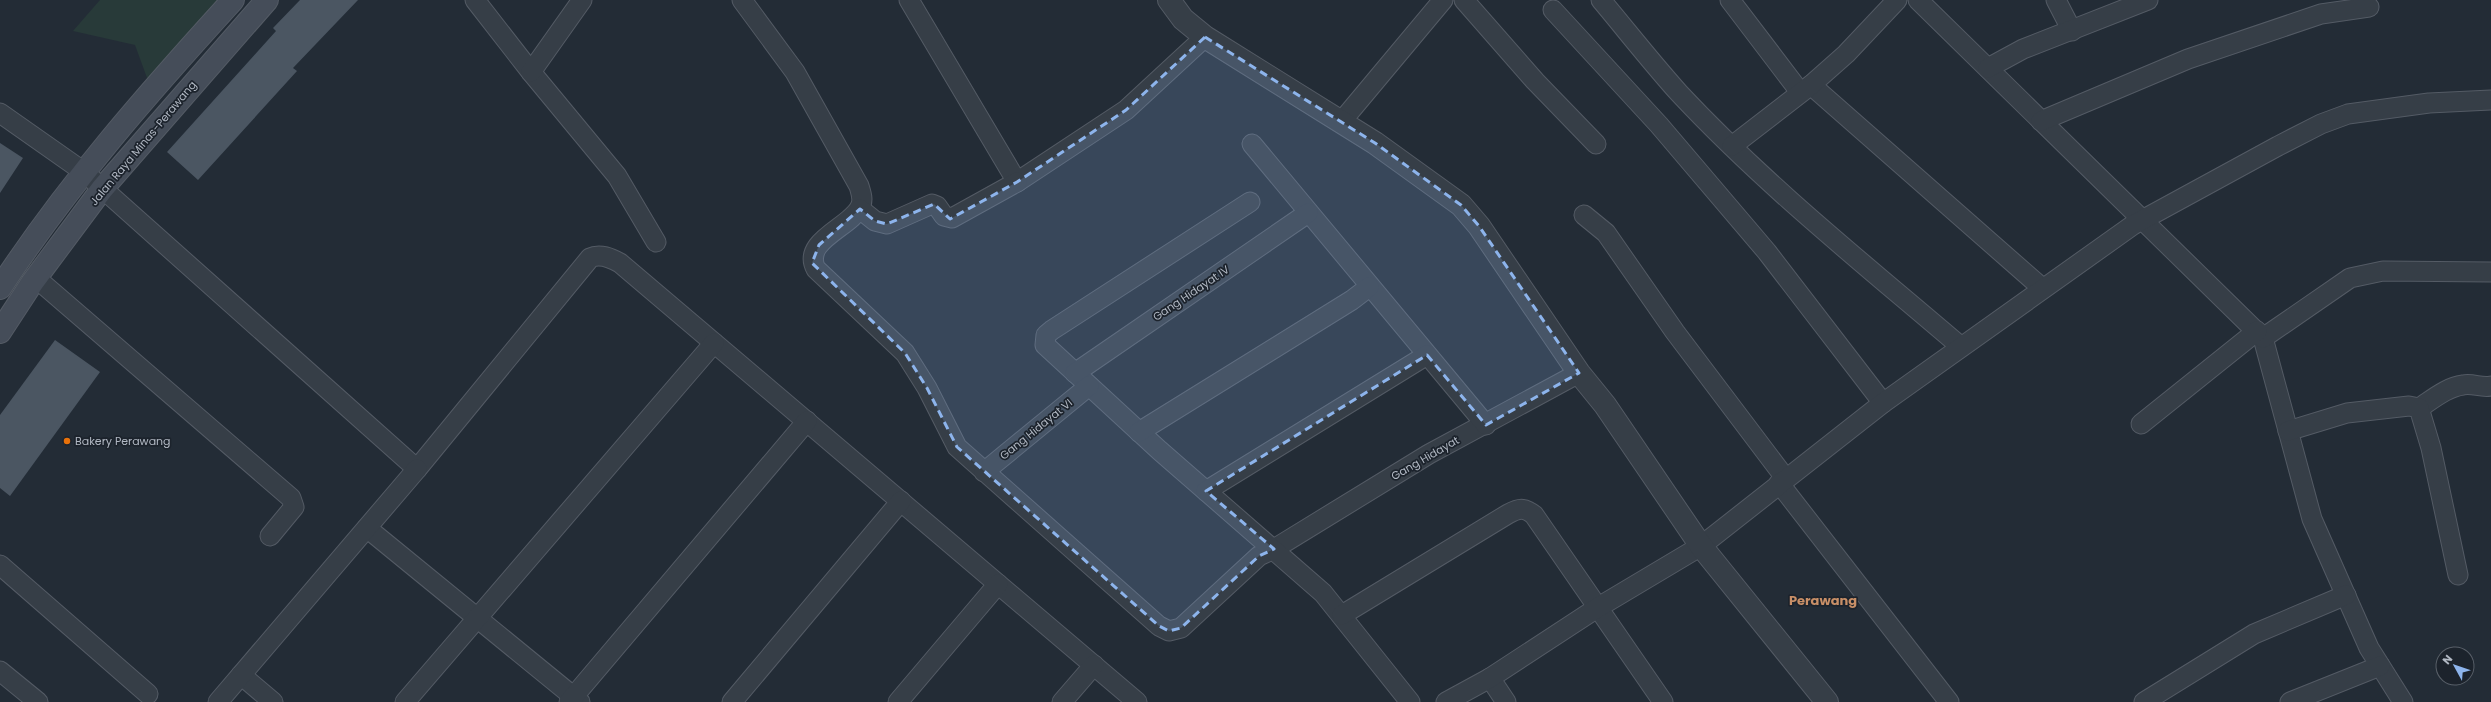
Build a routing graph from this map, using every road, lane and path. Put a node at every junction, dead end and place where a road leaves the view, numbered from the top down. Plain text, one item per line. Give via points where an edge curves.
1 (233, 0) edge
2 (267, 0) edge
3 (475, 0) edge
4 (582, 0) edge
5 (742, 0) edge
6 (909, 0) edge
7 (1169, 0) edge
8 (1443, 0) edge
9 (1464, 0) edge
10 (1601, 0) edge
11 (1730, 0) edge
12 (1897, 0) edge
13 (1918, 0) edge
14 (2056, 0) edge
15 (2148, 0) edge
16 (2368, 7) dead end
17 (1553, 10) dead end
18 (2072, 31) junction
19 (1205, 37) junction
20 (1988, 68) junction
21 (531, 72) junction
22 (1806, 88) junction
23 (2491, 100) edge
24 (0, 113) edge
25 (2041, 121) junction
26 (1341, 122) junction
27 (1252, 144) dead end
28 (1596, 144) dead end
29 (1732, 146) junction
30 (84, 172) junction
31 (1017, 182) junction
32 (102, 189) junction
33 (1250, 202) dead end
34 (860, 209) junction
35 (1308, 212) junction
36 (1584, 215) dead end
37 (2141, 220) junction
38 (656, 242) dead end
39 (2491, 272) edge
40 (36, 278) junction
41 (1369, 287) junction
42 (0, 288) edge
43 (2042, 288) junction
44 (0, 332) edge
45 (2260, 334) junction
46 (714, 343) junction
47 (1960, 346) junction
48 (1427, 355) junction
49 (1579, 372) junction
50 (1075, 373) junction
51 (1089, 386) junction
52 (2491, 386) edge
53 (1883, 403) junction
54 (2419, 408) junction
55 (807, 421) junction
56 (2141, 424) dead end
57 (1486, 425) junction
58 (2288, 431) junction
59 (1139, 432) junction
60 (417, 469) junction
61 (984, 472) junction
62 (1782, 481) junction
63 (1206, 490) junction
64 (901, 501) junction
65 (367, 528) junction
66 (270, 536) dead end
67 (1701, 546) junction
68 (1274, 549) junction
69 (0, 565) edge
70 (2458, 575) dead end
71 (998, 584) junction
72 (2346, 595) junction
73 (1597, 608) junction
74 (1342, 615) junction
75 (477, 619) junction
76 (1094, 665) junction
77 (2380, 666) junction
78 (0, 671) edge
79 (241, 675) junction
80 (1490, 678) junction
81 (148, 694) dead end
82 (574, 700) edge
83 (38, 702) edge
84 (218, 702) edge
85 (274, 702) edge
86 (405, 702) edge
87 (732, 702) edge
88 (898, 702) edge
89 (1062, 702) edge
90 (1137, 702) edge
91 (1410, 702) edge
92 (1446, 702) edge
93 (1506, 702) edge
94 (1663, 702) edge
95 (1827, 702) edge
96 (1949, 702) edge
97 (2144, 702) edge
98 (2290, 702) edge
99 (2402, 702) edge

1 - 30 main road via 155,86
2 - 32 main road, Jalan Raya Minas-Perawang
3 - 21 street
4 - 21 street
5 - 34 street via 810,97 859,186 863,200
6 - 31 street
7 - 19 street via 1183,19
8 - 26 street
9 - 28 street
10 - 29 street via 1678,92
11 - 22 street
12 - 22 street via 1846,54
13 - 20 street
14 - 18 street
15 - 18 street
16 - 25 street via 2322,14 2188,60
17 - 53 street via 1659,126 1768,252
18 - 20 street via 2023,49
19 - 26 street
19 - 31 street via 1126,110
20 - 25 street
21 - 38 street via 617,176
22 - 29 street
22 - 43 street
23 - 37 street via 2429,103 2348,114 2321,124 2278,146
24 - 30 street
25 - 37 street
26 - 49 street via 1375,143 1461,205 1479,226
27 - 35 street
29 - 47 street via 1789,200
30 - 32 street
30 - 42 main road via 27,247
31 - 34 street via 952,218 944,216 937,206 932,204 886,224 874,221
32 - 40 main road, Jalan Raya Minas-Perawang
32 - 60 street
33 - 50 street via 1046,335 1046,347
34 - 61 street via 819,245 812,263 905,353 927,388 957,447
35 - 41 street
35 - 50 street, Gang Hidayat IV
36 - 62 street via 1606,233
37 - 43 street
37 - 45 street
39 - 45 street via 2382,271 2350,278
40 - 44 main road, Jalan Raya Minas-Perawang
40 - 66 street via 291,498 294,507
41 - 48 street
41 - 59 street
43 - 47 street
45 - 56 street
45 - 58 street
46 - 55 street
46 - 60 street via 620,264 610,257 594,256
46 - 75 street
47 - 53 street
48 - 57 street
48 - 63 street
49 - 57 street, Gang Hidayat
49 - 67 street via 1605,405
50 - 51 street
51 - 59 street
51 - 61 street, Gang Hidayat VI
52 - 54 street via 2465,384 2452,388
53 - 62 street
54 - 58 street via 2409,406 2347,413
54 - 70 street via 2431,448
55 - 64 street
55 - 82 street
57 - 68 street, Gang Hidayat via 1429,454
58 - 72 street via 2312,519
59 - 63 street
60 - 65 street
61 - 68 street, Gang Hidayat via 1159,626 1169,631 1182,628 1259,556
62 - 67 street
62 - 96 street
63 - 68 street
64 - 71 street
64 - 87 street
65 - 75 street
65 - 79 street
67 - 73 street
67 - 95 street
68 - 74 street via 1323,593
69 - 81 street
71 - 76 street
71 - 88 street
72 - 77 street via 2369,648
72 - 97 street via 2254,634
73 - 74 street via 1534,515 1526,509 1519,508
73 - 80 street
73 - 94 street
74 - 91 street
75 - 82 street
75 - 86 street
76 - 89 street
76 - 90 street
77 - 98 street
77 - 99 street
78 - 83 street
79 - 84 street
79 - 85 street
80 - 92 street
80 - 93 street

